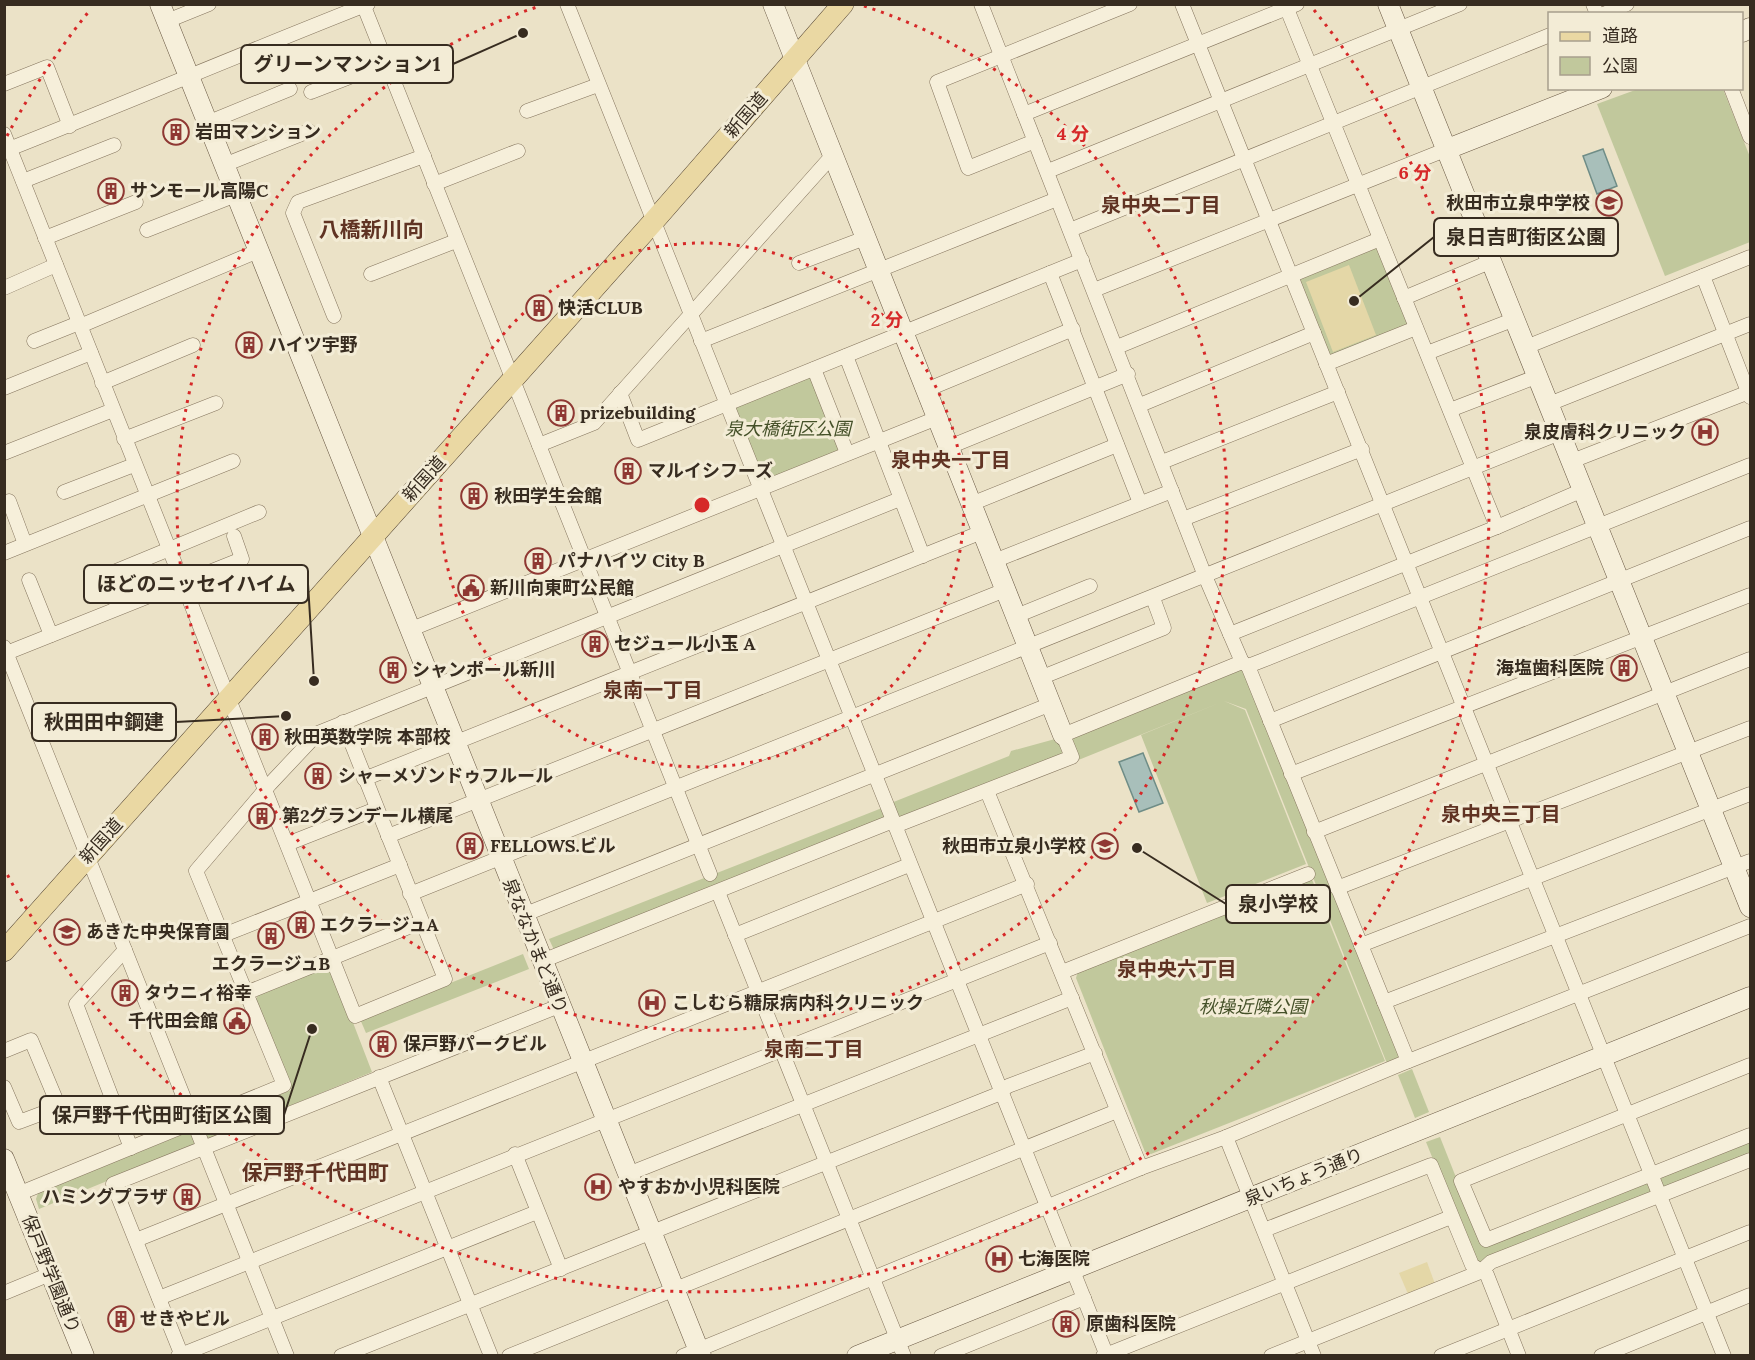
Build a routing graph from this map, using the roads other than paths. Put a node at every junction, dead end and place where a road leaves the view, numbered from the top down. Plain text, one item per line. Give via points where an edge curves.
1 (209, 4) edge
2 (567, 4) edge
3 (773, 4) edge
4 (843, 4) edge
5 (981, 4) edge
6 (1130, 4) edge
7 (1182, 4) edge
8 (1388, 4) edge
9 (1460, 4) edge
10 (1627, 4) edge
11 (365, 5) edge
12 (1290, 6) edge
13 (1609, 12) edge
14 (163, 13) edge
15 (1398, 30) junction
16 (1548, 36) edge
17 (1197, 44) junction
18 (1002, 57) junction
19 (794, 61) junction
20 (386, 63) junction
21 (1311, 65) junction
22 (188, 75) junction
23 (4, 84) edge
24 (598, 85) junction
25 (1421, 85) junction
26 (290, 89) dead end
27 (1597, 90) edge
28 (1732, 90) edge
29 (311, 92) dead end
30 (1220, 100) junction
31 (527, 111) dead end
32 (1024, 114) junction
33 (1334, 122) junction
34 (207, 123) junction
35 (70, 126) junction
36 (309, 131) dead end
37 (4, 134) edge
38 (1750, 137) edge
39 (1035, 141) junction
40 (114, 145) dead end
41 (8, 150) edge
42 (1445, 150) junction
43 (518, 151) dead end
44 (424, 156) junction
45 (832, 156) junction
46 (1244, 158) junction
47 (224, 165) junction
48 (1048, 171) junction
49 (23, 181) junction
50 (434, 184) junction
51 (1358, 185) junction
52 (236, 195) junction
53 (1057, 199) junction
54 (136, 202) dead end
55 (1268, 221) junction
56 (653, 222) junction
57 (147, 230) dead end
58 (1070, 230) junction
59 (45, 238) junction
60 (865, 238) junction
61 (1380, 239) junction
62 (456, 241) junction
63 (258, 251) junction
64 (1750, 257) edge
65 (1082, 260) junction
66 (1492, 261) junction
67 (799, 263) dead end
68 (56, 265) junction
69 (878, 270) junction
70 (1050, 273) junction
71 (371, 274) dead end
72 (1703, 276) junction
73 (1291, 277) junction
74 (4, 288) edge
75 (1094, 290) junction
76 (1404, 298) junction
77 (690, 314) junction
78 (334, 316) dead end
79 (1515, 319) junction
80 (79, 324) junction
81 (1750, 324) edge
82 (1416, 328) junction
83 (1073, 329) junction
84 (903, 333) junction
85 (1314, 333) junction
86 (1725, 334) junction
87 (34, 341) dead end
88 (701, 341) junction
89 (193, 345) dead end
90 (1117, 347) junction
91 (1526, 347) junction
92 (1427, 352) junction
93 (91, 353) junction
94 (846, 356) junction
95 (1326, 364) junction
96 (814, 369) junction
97 (1128, 374) junction
98 (1538, 376) junction
99 (513, 378) junction
100 (102, 383) junction
101 (1095, 387) junction
102 (4, 388) edge
103 (926, 390) junction
104 (1338, 392) junction
105 (620, 393) junction
106 (1750, 394) edge
107 (216, 403) dead end
108 (1549, 404) junction
109 (1140, 405) junction
110 (726, 406) junction
111 (113, 410) junction
112 (1450, 410) junction
113 (938, 418) junction
114 (1560, 434) junction
115 (124, 439) junction
116 (878, 441) junction
117 (539, 445) junction
118 (1117, 445) junction
119 (949, 447) junction
120 (1362, 449) junction
121 (4, 453) edge
122 (847, 453) junction
123 (233, 461) dead end
124 (1572, 461) junction
125 (1162, 462) junction
126 (134, 465) junction
127 (1750, 465) edge
128 (1472, 468) junction
129 (759, 489) junction
130 (1583, 490) junction
131 (1172, 491) junction
132 (64, 492) dead end
133 (146, 495) junction
134 (900, 499) junction
135 (9, 501) dead end
136 (1140, 503) junction
137 (971, 504) junction
138 (1383, 504) junction
139 (259, 512) dead end
140 (1183, 519) junction
141 (1597, 525) junction
142 (1497, 527) junction
143 (1750, 528) edge
144 (982, 532) junction
145 (373, 535) junction
146 (234, 536) dead end
147 (26, 544) junction
148 (783, 547) junction
149 (169, 548) junction
150 (4, 553) edge
151 (923, 556) junction
152 (584, 560) junction
153 (994, 561) junction
154 (1405, 562) junction
155 (1205, 576) junction
156 (29, 580) dead end
157 (1618, 580) junction
158 (181, 581) junction
159 (1090, 586) dead end
160 (1005, 590) junction
161 (1750, 595) edge
162 (1419, 596) junction
163 (1153, 598) junction
164 (804, 603) junction
165 (118, 607) junction
166 (1016, 616) junction
167 (606, 617) junction
168 (409, 630) junction
169 (1230, 634) junction
170 (51, 635) junction
171 (1641, 637) junction
172 (1028, 646) junction
173 (1442, 651) junction
174 (5, 652) edge
175 (1750, 659) edge
176 (828, 660) junction
177 (1245, 664) junction
178 (629, 673) junction
179 (1040, 678) junction
180 (432, 687) junction
181 (1665, 694) junction
182 (229, 699) junction
183 (1051, 704) junction
184 (1463, 707) junction
185 (852, 717) junction
186 (1270, 721) junction
187 (344, 722) junction
188 (1750, 728) edge
189 (652, 731) junction
190 (1063, 735) junction
191 (454, 744) junction
192 (1688, 753) junction
193 (1485, 764) junction
194 (874, 774) junction
195 (1291, 774) junction
196 (364, 778) junction
197 (676, 788) junction
198 (265, 790) junction
199 (987, 791) junction
200 (1750, 794) edge
201 (477, 802) junction
202 (376, 809) junction
203 (1710, 810) junction
204 (1509, 820) junction
205 (894, 824) junction
206 (1314, 832) junction
207 (388, 836) junction
208 (287, 844) junction
209 (699, 845) junction
210 (88, 856) junction
211 (501, 859) junction
212 (1742, 864) edge
213 (909, 865) junction
214 (400, 866) junction
215 (1308, 873) dead end
216 (710, 874) dead end
217 (1532, 877) junction
218 (1027, 884) junction
219 (1337, 888) junction
220 (718, 892) junction
221 (410, 894) junction
222 (308, 902) junction
223 (1750, 907) edge
224 (523, 915) junction
225 (421, 922) junction
226 (933, 922) junction
227 (1750, 927) edge
228 (735, 935) junction
229 (1555, 935) junction
230 (221, 936) junction
231 (1050, 943) junction
232 (1361, 945) junction
233 (125, 950) junction
234 (4, 951) edge
235 (332, 958) junction
236 (542, 961) junction
237 (1062, 972) junction
238 (956, 979) junction
239 (758, 992) junction
240 (246, 993) junction
241 (1579, 995) junction
242 (1750, 997) edge
243 (1072, 998) junction
244 (1384, 1002) junction
245 (559, 1006) junction
246 (979, 1035) junction
247 (780, 1048) junction
248 (4, 1051) edge
249 (1095, 1053) junction
250 (1604, 1057) junction
251 (1408, 1061) junction
252 (582, 1062) junction
253 (1750, 1065) edge
254 (379, 1077) junction
255 (4, 1088) edge
256 (1001, 1089) junction
257 (803, 1106) junction
258 (1118, 1111) junction
259 (1627, 1115) junction
260 (606, 1119) junction
261 (11, 1120) edge
262 (193, 1123) junction
263 (402, 1134) junction
264 (1750, 1135) edge
265 (1226, 1137) junction
266 (1024, 1147) junction
267 (131, 1148) junction
268 (204, 1148) junction
269 (515, 1154) junction
270 (4, 1159) edge
271 (1750, 1160) edge
272 (828, 1162) junction
273 (1141, 1168) junction
274 (628, 1174) junction
275 (1651, 1175) junction
276 (425, 1190) junction
277 (18, 1194) junction
278 (1660, 1196) junction
279 (1251, 1199) junction
280 (227, 1204) junction
281 (1047, 1206) junction
282 (537, 1212) junction
283 (1451, 1217) junction
284 (850, 1220) junction
285 (1264, 1230) junction
286 (1750, 1232) edge
287 (652, 1233) junction
288 (136, 1240) junction
289 (448, 1248) junction
290 (1684, 1259) junction
291 (250, 1261) junction
292 (561, 1269) junction
293 (1072, 1271) junction
294 (1480, 1272) junction
295 (50, 1274) junction
296 (873, 1277) junction
297 (1286, 1283) junction
298 (675, 1289) junction
299 (4, 1293) edge
300 (1750, 1295) edge
301 (159, 1298) junction
302 (1084, 1299) junction
303 (471, 1304) junction
304 (1705, 1312) junction
305 (272, 1318) junction
306 (1508, 1329) junction
307 (1308, 1340) junction
308 (901, 1348) edge
309 (694, 1354) edge
310 (180, 1355) edge
311 (1106, 1355) edge
312 (84, 1356) edge
313 (287, 1356) edge
314 (341, 1356) edge
315 (491, 1356) edge
316 (509, 1356) edge
317 (857, 1356) edge
318 (941, 1356) edge
319 (1271, 1356) edge
320 (1314, 1356) edge
321 (1441, 1356) edge
322 (1519, 1356) edge
323 (1601, 1356) edge
324 (1724, 1356) edge

1 - 14 street
2 - 24 street
3 - 19 street
4 - 19 main road, 新国道
5 - 18 street
6 - 18 street
7 - 17 street
8 - 15 street
9 - 15 street
10 - 13 street
11 - 20 street
11 - 22 street
12 - 17 street
12 - 21 street
14 - 22 street, 泉ななかまど通り
15 - 21 street
15 - 25 street
16 - 25 street
17 - 30 street
17 - 32 street
18 - 32 street
18 - 39 street via 937,82 968,168
19 - 45 street
19 - 56 main road, 新国道
20 - 29 street
20 - 44 street
21 - 30 street
21 - 33 street
22 - 34 street, 泉ななかまど通り
22 - 35 street
23 - 35 street via 47,68
24 - 31 street
24 - 56 street
25 - 33 street
25 - 42 street
26 - 34 street
27 - 42 street
28 - 38 street
30 - 46 street
30 - 48 street
32 - 39 street
33 - 46 street
33 - 51 street
34 - 47 street, 泉ななかまど通り
35 - 41 street
36 - 47 street
37 - 41 street
39 - 48 street
40 - 49 street
41 - 49 street
42 - 51 street
42 - 66 street
43 - 50 street
44 - 50 street
44 - 78 street via 298,202 293,213
45 - 60 street
45 - 77 street
46 - 55 street
46 - 58 street
47 - 52 street, 泉ななかまど通り
48 - 53 street
49 - 59 street
50 - 62 street
51 - 55 street
51 - 61 street
52 - 57 street
52 - 63 street, 泉ななかまど通り
53 - 58 street
53 - 69 street
54 - 59 street
55 - 73 street
55 - 75 street
56 - 77 street
56 - 99 main road, 新国道
58 - 65 street
59 - 68 street
60 - 67 street
60 - 69 street
61 - 73 street
61 - 76 street
62 - 71 street
62 - 99 street
63 - 80 street
63 - 145 street, 泉ななかまど通り
64 - 72 street
65 - 70 street
65 - 75 street
66 - 76 street
66 - 79 street
68 - 74 street
68 - 80 street
69 - 84 street
69 - 88 street
70 - 83 street
70 - 84 street
72 - 86 street
72 - 91 street
73 - 85 street
73 - 90 street
75 - 90 street
76 - 82 street
77 - 88 street
77 - 105 street
79 - 91 street
79 - 92 street
80 - 87 street
80 - 93 street
81 - 86 street
82 - 92 street
82 - 95 street
83 - 101 street
83 - 103 street
84 - 94 street
84 - 103 street
85 - 95 street
85 - 109 street
86 - 106 street
86 - 108 street
88 - 110 street
89 - 100 street
90 - 97 street
91 - 98 street
92 - 112 street
93 - 100 street
93 - 102 street
94 - 96 street
94 - 116 street
95 - 104 street
96 - 110 street
96 - 122 street
97 - 101 street
97 - 109 street
98 - 108 street
98 - 112 street
99 - 117 street
99 - 145 main road, 新国道
100 - 111 street
101 - 118 street
101 - 119 street
103 - 113 street
104 - 120 street
104 - 125 street
105 - 110 street via 638,440
105 - 117 street via 594,423
106 - 124 street
107 - 115 street
108 - 114 street
109 - 125 street
110 - 129 street
111 - 115 street
111 - 121 street
112 - 128 street
113 - 116 street
113 - 119 street
114 - 124 street
114 - 128 street
115 - 126 street
116 - 122 street
116 - 134 street
117 - 152 street
118 - 136 street
118 - 137 street
119 - 137 street
120 - 138 street
120 - 140 street
122 - 129 street
123 - 133 street
124 - 130 street
125 - 131 street
126 - 132 street
126 - 133 street
127 - 141 street
128 - 138 street
128 - 142 street
129 - 148 street
129 - 152 street
130 - 141 street
130 - 142 street
131 - 136 street
131 - 140 street
133 - 147 street
133 - 149 street
134 - 148 street
134 - 151 street
135 - 147 street
136 - 153 street
137 - 144 street
138 - 154 street
138 - 155 street
139 - 149 street
140 - 155 street
141 - 157 street
141 - 162 street
142 - 154 street
143 - 157 street
144 - 151 street
144 - 153 street
145 - 168 street, 泉ななかまど通り
145 - 182 main road, 新国道
146 - 158 street via 242,559
147 - 150 street
148 - 164 street
148 - 167 street
149 - 158 street
149 - 165 street via 109,574
151 - 164 street
152 - 167 street
152 - 168 street
153 - 160 street
154 - 162 street
154 - 169 street
155 - 163 street
155 - 169 street
156 - 170 street
157 - 171 street
157 - 173 street
158 - 165 street
158 - 182 street
159 - 166 street
160 - 166 street
160 - 176 street
161 - 171 street
162 - 173 street
162 - 177 street
163 - 172 street
163 - 179 street via 1164,628
164 - 176 street
164 - 178 street
165 - 170 street
166 - 172 street
167 - 178 street
167 - 180 street
168 - 180 street, 泉ななかまど通り
169 - 177 street
170 - 174 street
171 - 181 street
171 - 184 street
172 - 179 street
172 - 185 street
173 - 184 street
173 - 186 street
174 - 210 street
175 - 181 street
176 - 185 street
176 - 189 street
177 - 186 street
177 - 190 street
178 - 189 street
178 - 191 street
179 - 183 street
180 - 187 street
180 - 191 street, 泉ななかまど通り
181 - 192 street
181 - 193 street
182 - 198 street
182 - 210 main road, 新国道
183 - 190 street
183 - 194 street
184 - 193 street
184 - 195 street
185 - 194 street
185 - 197 street
186 - 195 street
187 - 196 street
187 - 198 street via 318,733
188 - 192 street
189 - 197 street
189 - 201 street
190 - 199 street via 1072,757
191 - 196 street
191 - 201 street, 泉ななかまど通り
192 - 203 street
192 - 204 street
193 - 204 street
193 - 206 street
194 - 205 street
194 - 209 street
195 - 206 street
196 - 202 street
197 - 209 street
197 - 211 street
198 - 208 street
198 - 230 street via 196,871
199 - 205 street
199 - 218 street
200 - 203 street
201 - 207 street
201 - 211 street, 泉ななかまど通り
202 - 207 street
202 - 208 street
203 - 212 street
203 - 217 street
204 - 217 street
204 - 219 street
205 - 213 street
205 - 220 street
206 - 219 street
207 - 214 street
208 - 222 street
209 - 216 street
209 - 224 street
210 - 233 street
210 - 234 main road, 新国道
211 - 221 street
211 - 224 street, 泉ななかまど通り
212 - 223 street
212 - 229 street
213 - 226 street
213 - 228 street
214 - 221 street
214 - 222 street
215 - 237 street
217 - 229 street
217 - 232 street
218 - 226 street
218 - 231 street
219 - 232 street
220 - 228 street
220 - 236 street
221 - 225 street
222 - 230 street
222 - 235 street
224 - 236 street, 泉ななかまど通り
225 - 235 street
225 - 235 street via 445,980 356,1016
226 - 238 street
226 - 239 street
227 - 241 street
228 - 239 street
229 - 241 street
229 - 244 street
230 - 240 street
231 - 237 street
231 - 238 street
232 - 244 street
233 - 262 street
233 - 267 street via 75,1004
235 - 240 street
236 - 245 street, 泉ななかまど通り
237 - 243 street
238 - 246 street
238 - 247 street
239 - 247 street
239 - 252 street
240 - 262 street via 284,1085
241 - 250 street
241 - 251 street
242 - 250 street, 泉いちょう通り
243 - 246 street
243 - 249 street
244 - 251 street
245 - 252 street, 泉ななかまど通り
245 - 254 street
246 - 256 street
246 - 257 street
247 - 257 street
247 - 260 street
248 - 261 street via 32,1040 59,1107 20,1122
249 - 256 street
249 - 258 street
250 - 259 street
250 - 279 street, 泉いちょう通り
251 - 265 street
252 - 260 street, 泉ななかまど通り
252 - 263 street
253 - 259 street
254 - 263 street
254 - 268 street
255 - 261 street
256 - 266 street
256 - 272 street via 996,1095
257 - 272 street
257 - 274 street
258 - 266 street
258 - 273 street
259 - 275 street
259 - 275 street via 1461,1181 1486,1240
260 - 269 street
260 - 274 street, 泉ななかまど通り
262 - 267 street
262 - 268 street
263 - 276 street
263 - 280 street
264 - 275 street
265 - 273 street
265 - 279 street
266 - 281 street
266 - 284 street
267 - 277 street
268 - 280 street
268 - 288 street via 113,1184
269 - 276 street
269 - 282 street
270 - 277 street, 保戸野学園通り
271 - 278 street
272 - 284 street
272 - 287 street
273 - 281 street
274 - 287 street, 泉ななかまど通り
275 - 278 street
276 - 289 street
276 - 291 street
277 - 295 street, 保戸野学園通り
278 - 290 street
278 - 294 street via 1491,1262
279 - 285 street
279 - 293 street, 泉いちょう通り
280 - 288 street
280 - 291 street
281 - 293 street
281 - 296 street
282 - 289 street
282 - 292 street
283 - 285 street via 1431,1165
283 - 294 street via 1472,1265
283 - 297 street
284 - 296 street
284 - 298 street
285 - 297 street
286 - 290 street
287 - 292 street
287 - 298 street, 泉ななかまど通り
288 - 301 street
289 - 303 street
289 - 305 street
290 - 304 street
290 - 306 street
291 - 301 street
291 - 305 street
292 - 303 street
293 - 302 street
293 - 308 street, 泉いちょう通り
294 - 306 street via 1487,1275
294 - 307 street
295 - 299 street
295 - 312 street, 保戸野学園通り
296 - 308 street
296 - 309 street
297 - 307 street
297 - 311 street
298 - 309 street, 泉ななかまど通り
298 - 316 street
300 - 304 street
301 - 310 street
302 - 311 street
302 - 318 street
303 - 314 street
303 - 315 street
304 - 323 street
304 - 324 street
305 - 310 street
305 - 313 street
306 - 321 street
306 - 322 street
307 - 319 street
307 - 320 street
308 - 317 street, 泉いちょう通り

